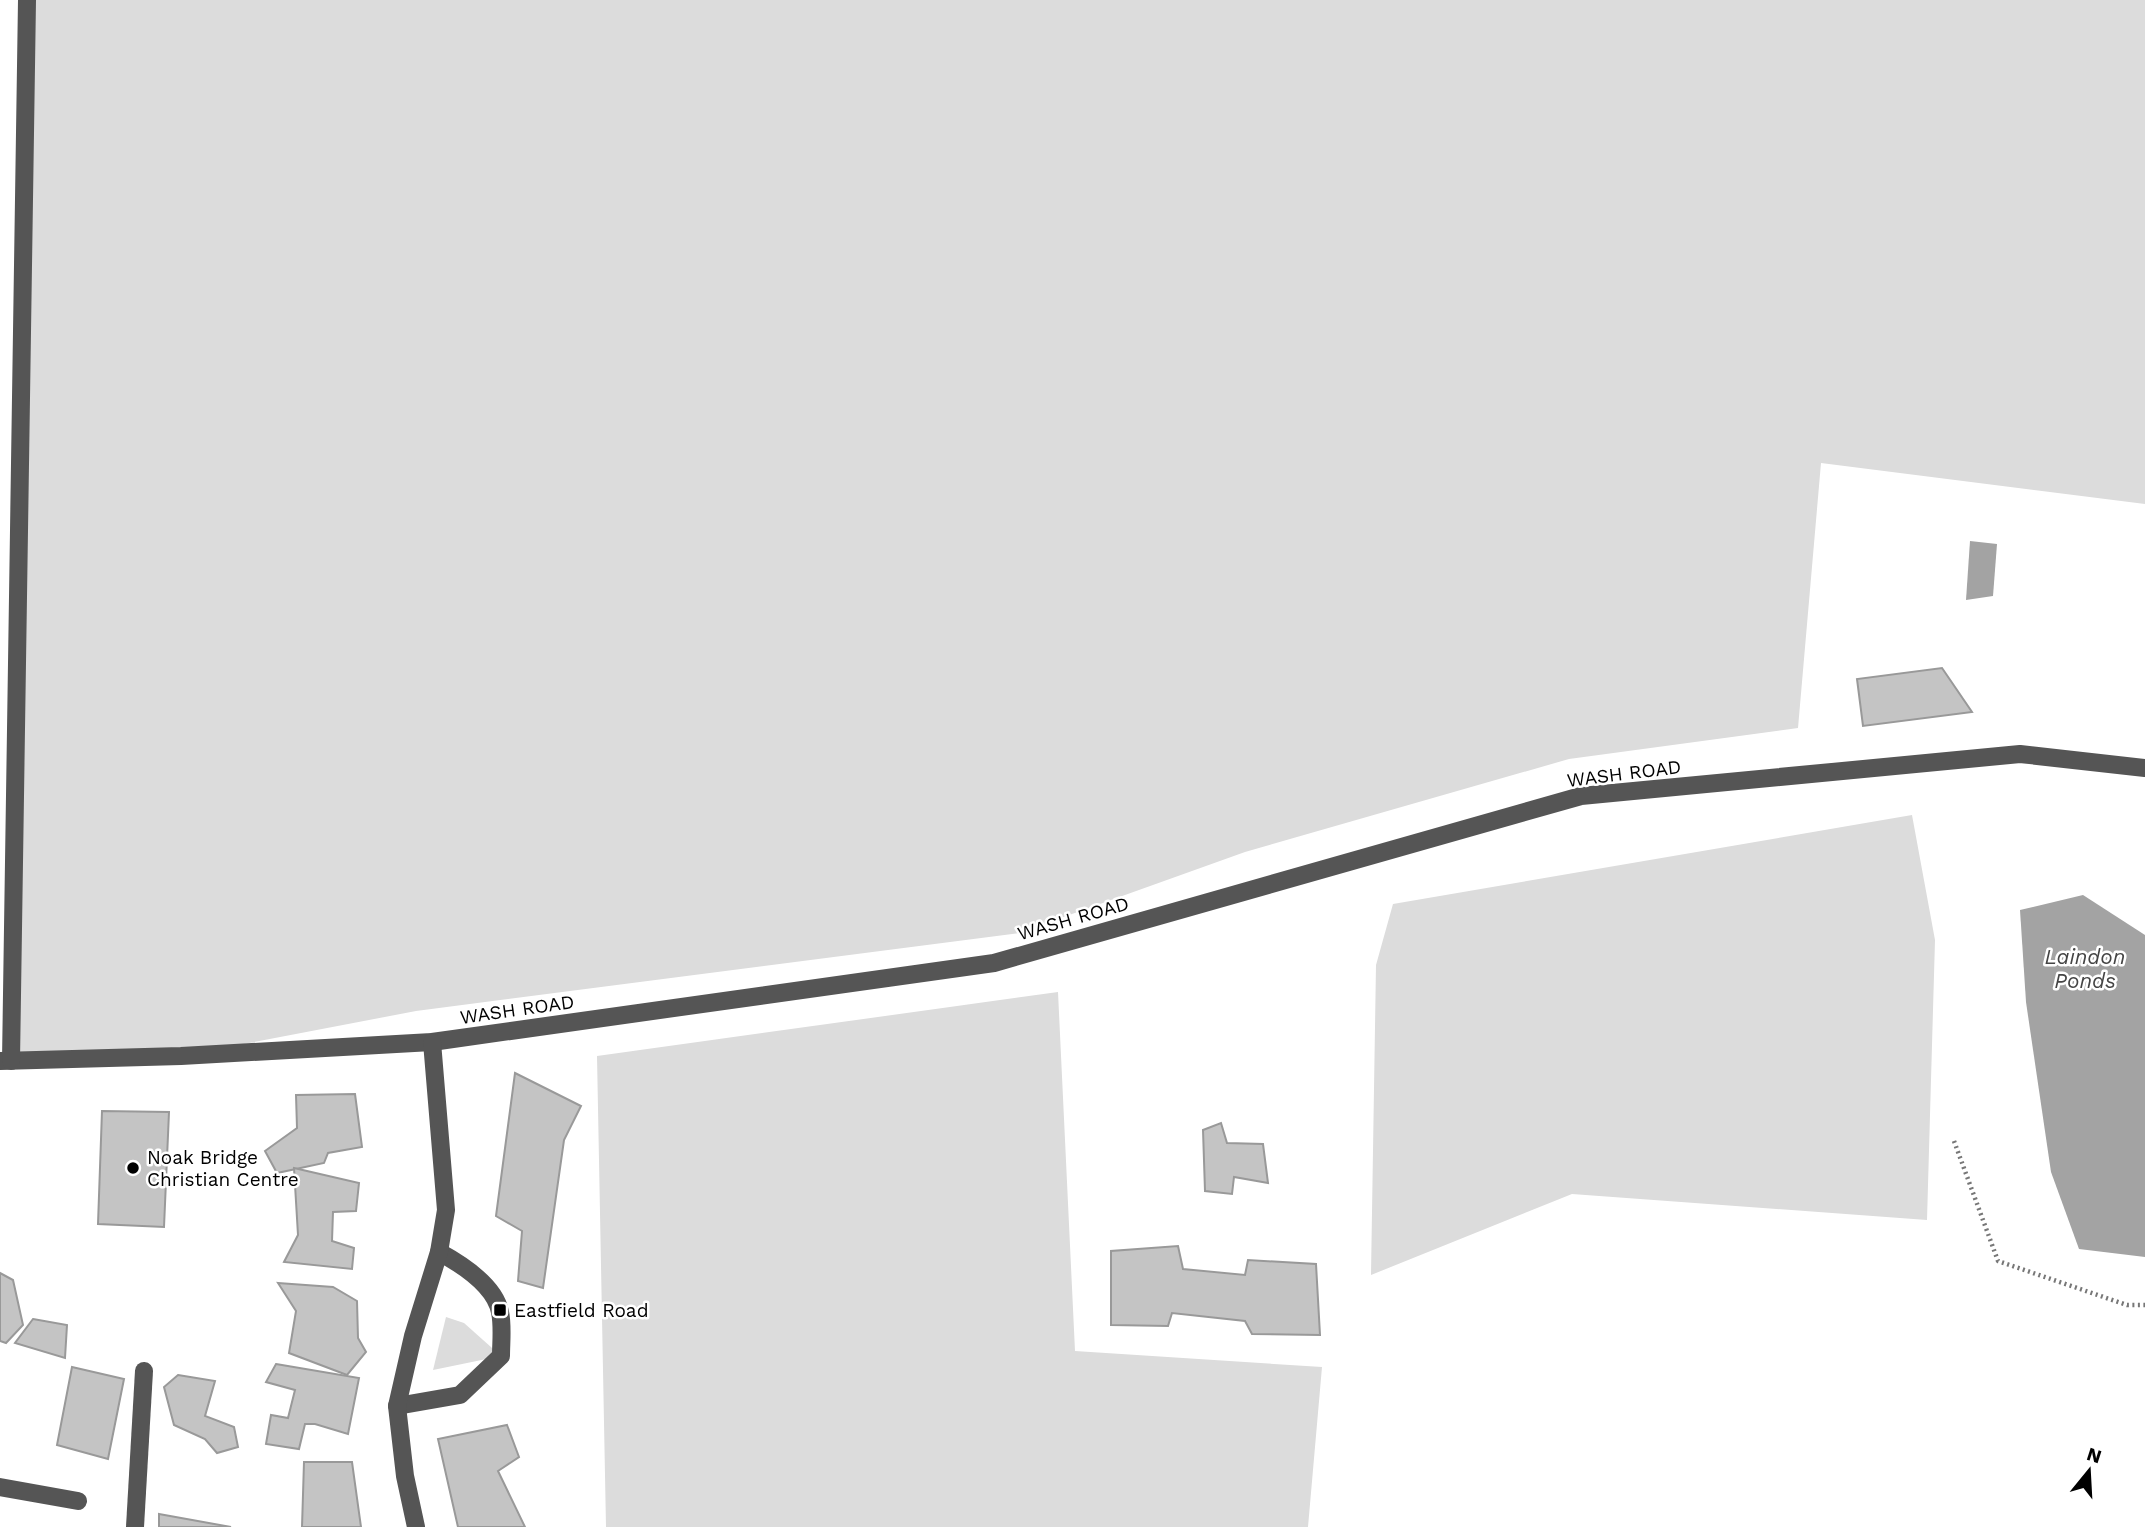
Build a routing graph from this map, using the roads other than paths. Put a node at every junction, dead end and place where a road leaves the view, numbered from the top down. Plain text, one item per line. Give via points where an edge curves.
1 (27, 0) edge
2 (2145, 768) edge
3 (432, 1042) junction
4 (6, 1061) edge
5 (439, 1252) junction
6 (144, 1371) dead end
7 (397, 1406) junction
8 (0, 1487) edge
9 (78, 1501) dead end
10 (135, 1527) edge
11 (416, 1527) edge

1 - 4 street
2 - 3 street, WASH ROAD via 2020,754 1581,796 994,963
3 - 4 street, WASH ROAD
3 - 5 street via 446,1210
5 - 7 street
5 - 7 street via 466,1267 500,1310 501,1356 460,1395
6 - 10 street
7 - 11 street
8 - 9 street

